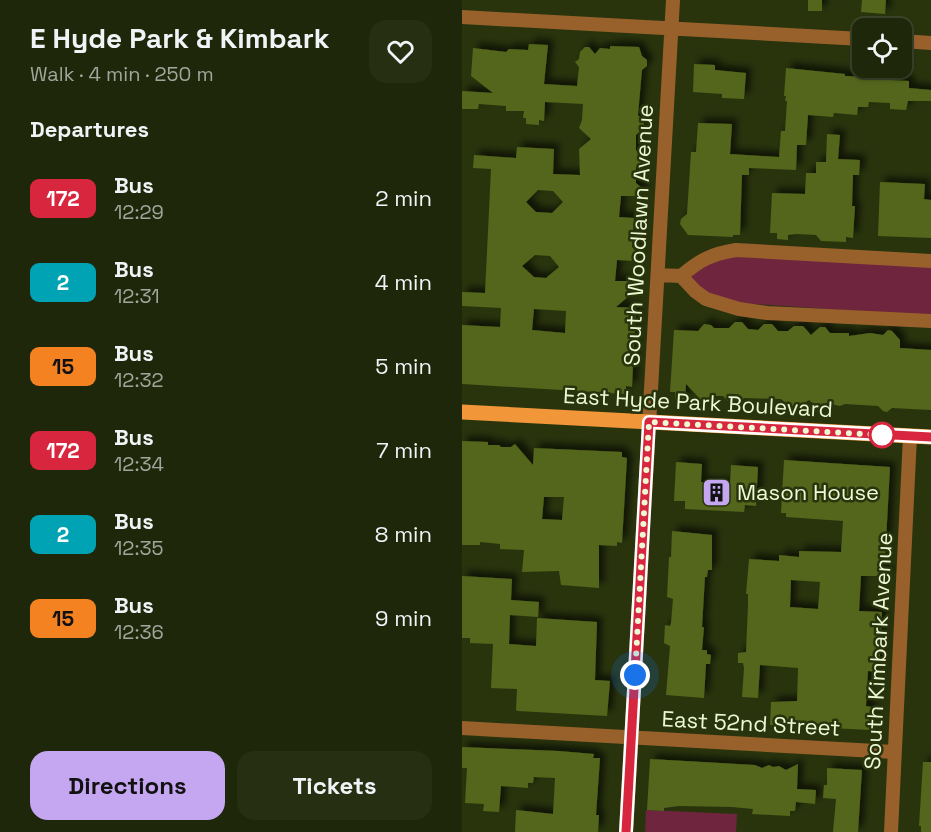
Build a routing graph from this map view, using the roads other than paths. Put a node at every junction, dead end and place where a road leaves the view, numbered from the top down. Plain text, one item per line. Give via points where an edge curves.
1 (673, 0) edge
2 (462, 17) edge
3 (671, 29) junction
4 (852, 38) edge
5 (912, 42) edge
6 (931, 43) edge
7 (931, 261) edge
8 (657, 275) junction
9 (681, 276) junction
10 (931, 321) edge
11 (462, 412) edge
12 (649, 422) junction
13 (910, 436) junction
14 (931, 437) edge
15 (462, 728) edge
16 (631, 737) junction
17 (894, 752) junction
18 (626, 832) edge
19 (891, 832) edge

1 - 3 street, South Woodlawn Avenue
2 - 3 street
3 - 4 street
3 - 8 street, South Woodlawn Avenue
5 - 6 street
7 - 9 street via 736,250 700,260
8 - 9 street
8 - 12 street, South Woodlawn Avenue
9 - 10 street via 706,299 739,309
11 - 12 main road, East Hyde Park Boulevard
12 - 13 main road, East Hyde Park Boulevard
12 - 16 street, South Woodlawn Avenue
13 - 14 main road, East Hyde Park Boulevard
13 - 17 street, South Kimbark Avenue
15 - 16 street, East 52nd Street
16 - 17 street, East 52nd Street
16 - 18 street, South Woodlawn Avenue
17 - 19 street, South Kimbark Avenue

